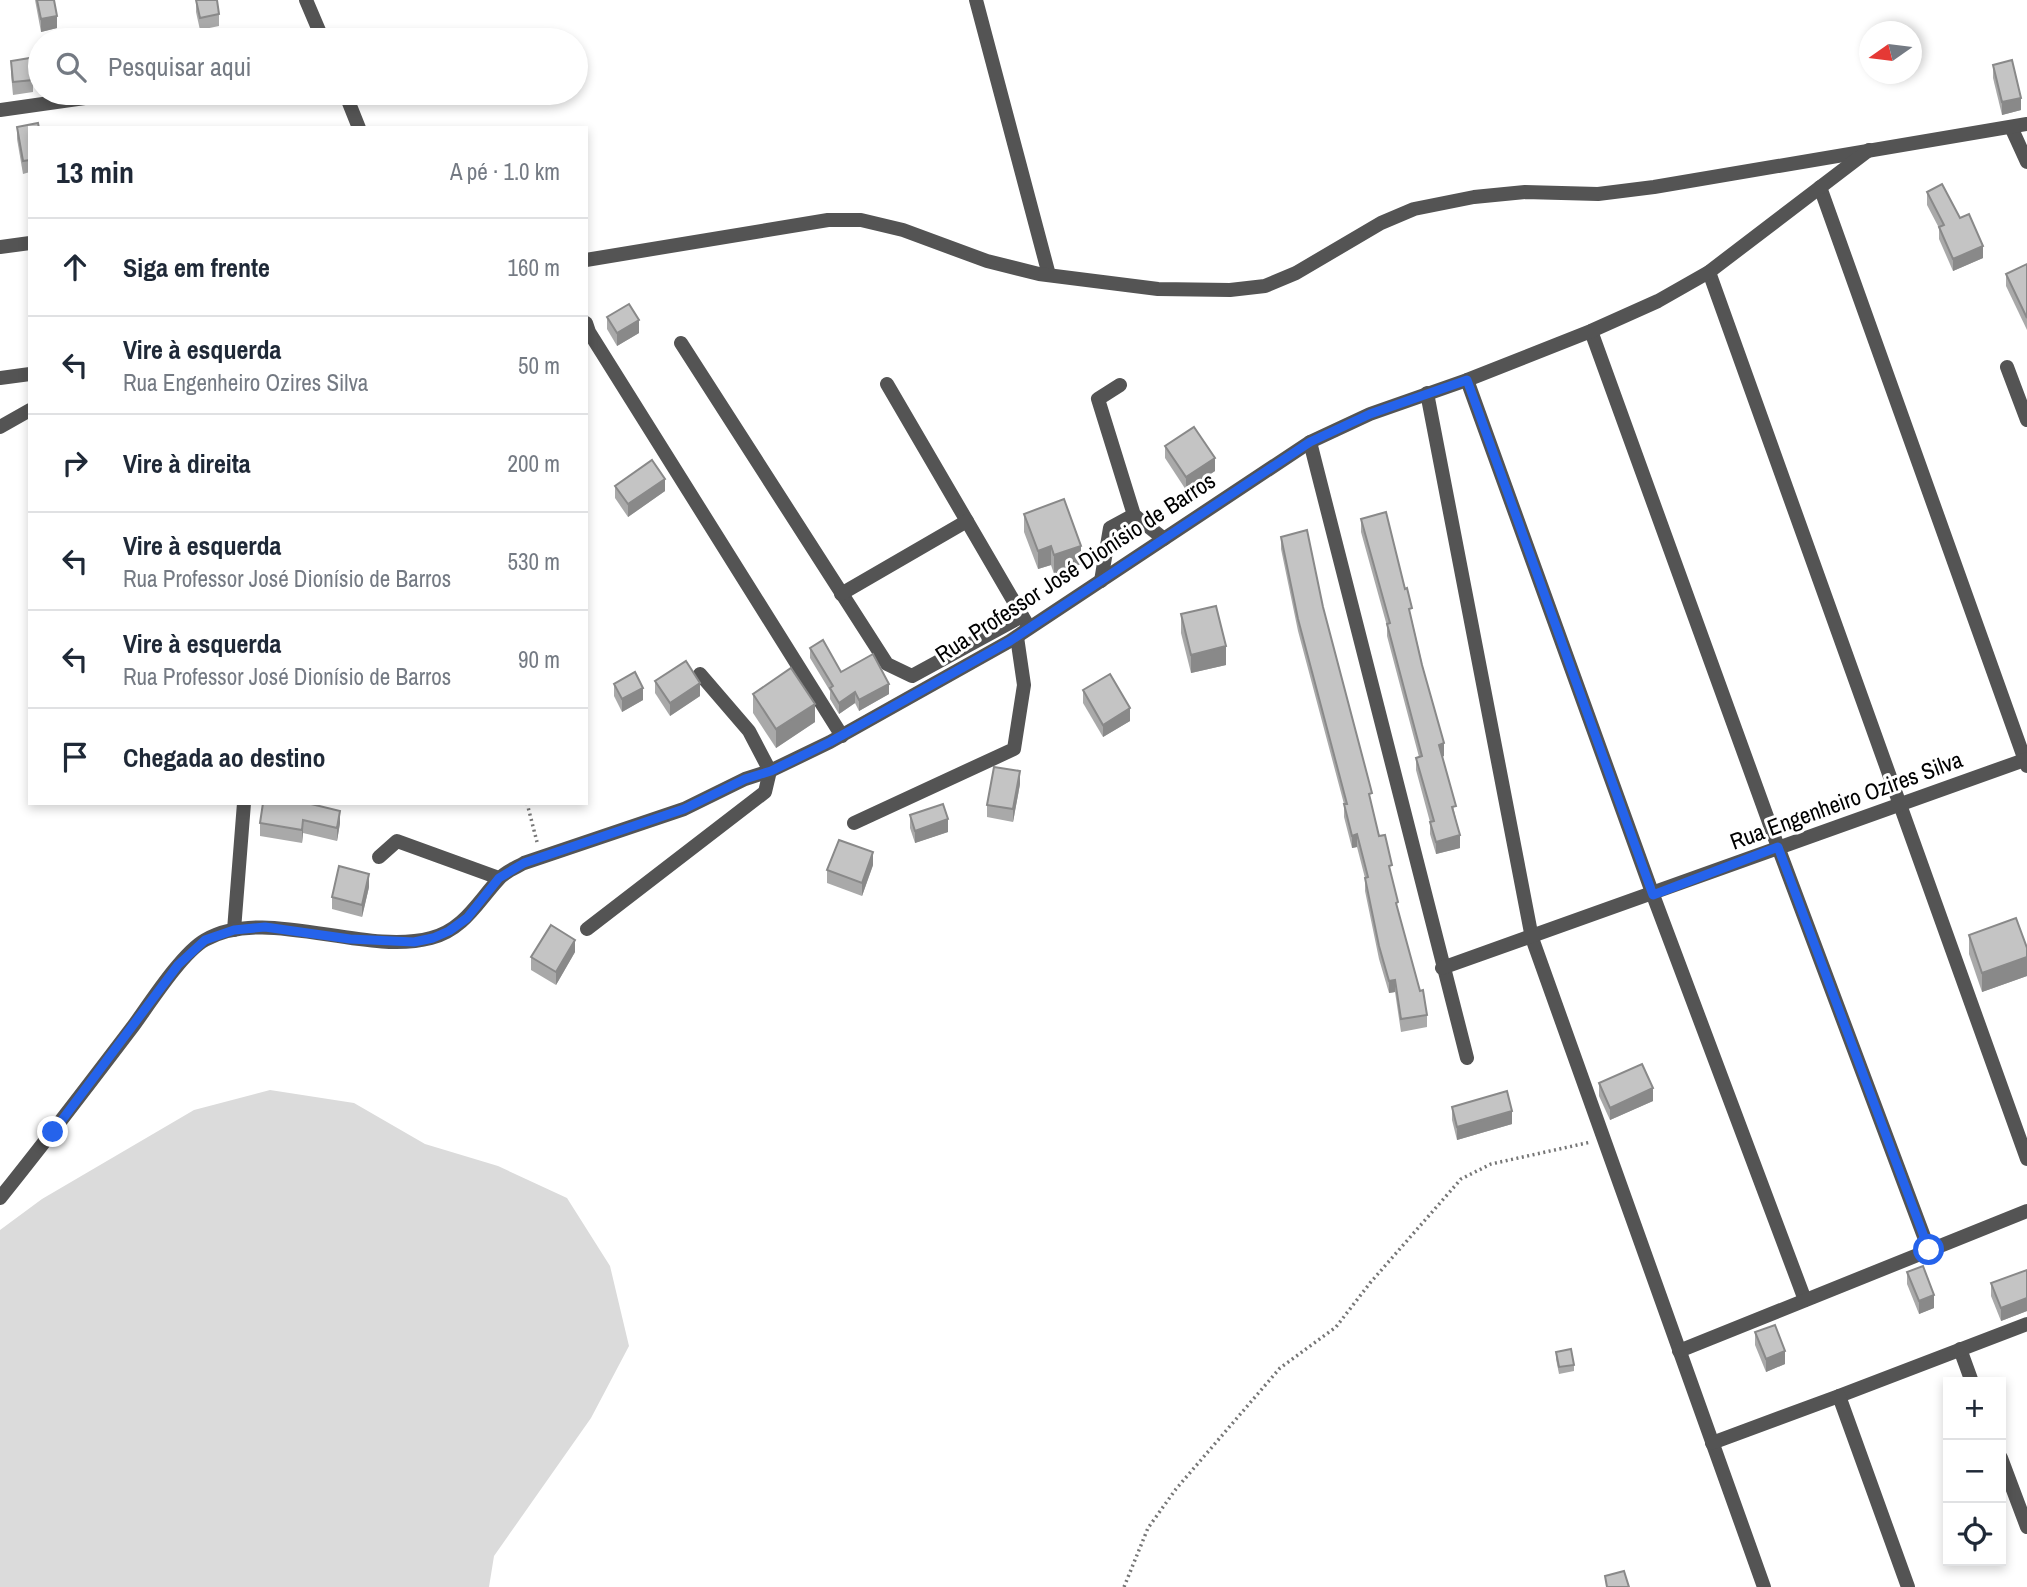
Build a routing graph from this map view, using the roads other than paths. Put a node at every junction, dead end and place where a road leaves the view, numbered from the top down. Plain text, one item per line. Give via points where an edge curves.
1 (306, 0) edge
2 (976, 0) edge
3 (318, 28) edge
4 (35, 105) edge
5 (350, 105) edge
6 (0, 110) edge
7 (2027, 124) edge
8 (358, 126) edge
9 (2011, 127) junction
10 (1869, 150) junction
11 (2027, 162) edge
12 (1820, 187) junction
13 (28, 243) edge
14 (0, 247) edge
15 (588, 260) edge
16 (1709, 272) junction
17 (1049, 275) junction
18 (588, 329) edge
19 (1591, 331) junction
20 (681, 343) dead end
21 (2007, 367) dead end
22 (28, 374) edge
23 (0, 378) edge
24 (1467, 380) junction
25 (887, 384) dead end
26 (1120, 385) dead end
27 (1427, 393) junction
28 (28, 411) edge
29 (2027, 421) edge
30 (0, 427) edge
31 (1310, 442) junction
32 (1134, 515) junction
33 (967, 520) junction
34 (1164, 539) junction
35 (1101, 581) junction
36 (841, 594) junction
37 (1023, 627) junction
38 (700, 674) dead end
39 (842, 736) junction
40 (2026, 762) edge
41 (771, 771) junction
42 (1901, 804) junction
43 (244, 805) edge
44 (855, 823) dead end
45 (1778, 847) junction
46 (379, 857) dead end
47 (499, 878) junction
48 (1653, 895) junction
49 (587, 929) dead end
50 (234, 930) junction
51 (1532, 938) junction
52 (1443, 968) junction
53 (1467, 1058) dead end
54 (2027, 1159) edge
55 (0, 1198) edge
56 (2027, 1211) edge
57 (1929, 1250) junction
58 (1805, 1300) junction
59 (2027, 1324) edge
60 (1960, 1349) junction
61 (1679, 1351) junction
62 (1970, 1377) edge
63 (1839, 1396) junction
64 (1712, 1443) junction
65 (2006, 1471) edge
66 (2027, 1527) edge
67 (1764, 1587) edge
68 (1908, 1587) edge

1 - 3 street
2 - 17 street
4 - 6 street
5 - 8 street
7 - 9 street, Rua Professor José Dionísio de Barros
9 - 10 street, Rua Professor José Dionísio de Barros
9 - 11 street
10 - 12 street, Rua Professor José Dionísio de Barros
10 - 17 street via 1654,187 1598,194 1525,192 1414,209 1265,286 1158,289
12 - 16 street, Rua Professor José Dionísio de Barros
12 - 40 street
13 - 14 street
15 - 17 street via 828,220 861,220 987,261
16 - 19 street, Rua Professor José Dionísio de Barros via 1658,302
16 - 42 street
18 - 39 street
19 - 24 street, Rua Professor José Dionísio de Barros
19 - 45 street
20 - 36 street
21 - 29 street
22 - 23 street
24 - 27 street, Rua Professor José Dionísio de Barros
24 - 48 street
25 - 33 street
26 - 32 street via 1098,399
27 - 31 street, Rua Professor José Dionísio de Barros
27 - 51 street
28 - 30 street
31 - 34 street, Rua Professor José Dionísio de Barros
31 - 52 street
32 - 34 street
32 - 35 street via 1110,528
33 - 36 street
33 - 37 street
34 - 35 street, Rua Professor José Dionísio de Barros
35 - 37 street, Rua Professor José Dionísio de Barros
36 - 37 street via 887,664 912,676
37 - 39 street, Rua Professor José Dionísio de Barros
37 - 44 street via 1024,685 1014,749
38 - 41 street via 749,731
39 - 41 street, Rua Professor José Dionísio de Barros
40 - 42 street, Rua Engenheiro Ozires Silva
41 - 47 street, Rua Professor José Dionísio de Barros via 684,809 524,863
41 - 49 street via 765,792
42 - 45 street, Rua Engenheiro Ozires Silva
42 - 54 street
43 - 50 street
45 - 48 street, Rua Engenheiro Ozires Silva
45 - 57 street
46 - 47 street via 397,841
47 - 50 street, Rua Professor José Dionísio de Barros via 467,918 449,931 414,942 265,927
48 - 51 street, Rua Engenheiro Ozires Silva
48 - 58 street
50 - 55 street, Rua Professor José Dionísio de Barros via 205,940 178,965
51 - 52 street, Rua Engenheiro Ozires Silva
51 - 61 street
52 - 53 street
56 - 57 street
57 - 58 street
58 - 61 street
59 - 60 street
60 - 62 street
60 - 63 street
61 - 64 street
63 - 64 street
63 - 68 street
64 - 67 street
65 - 66 street

